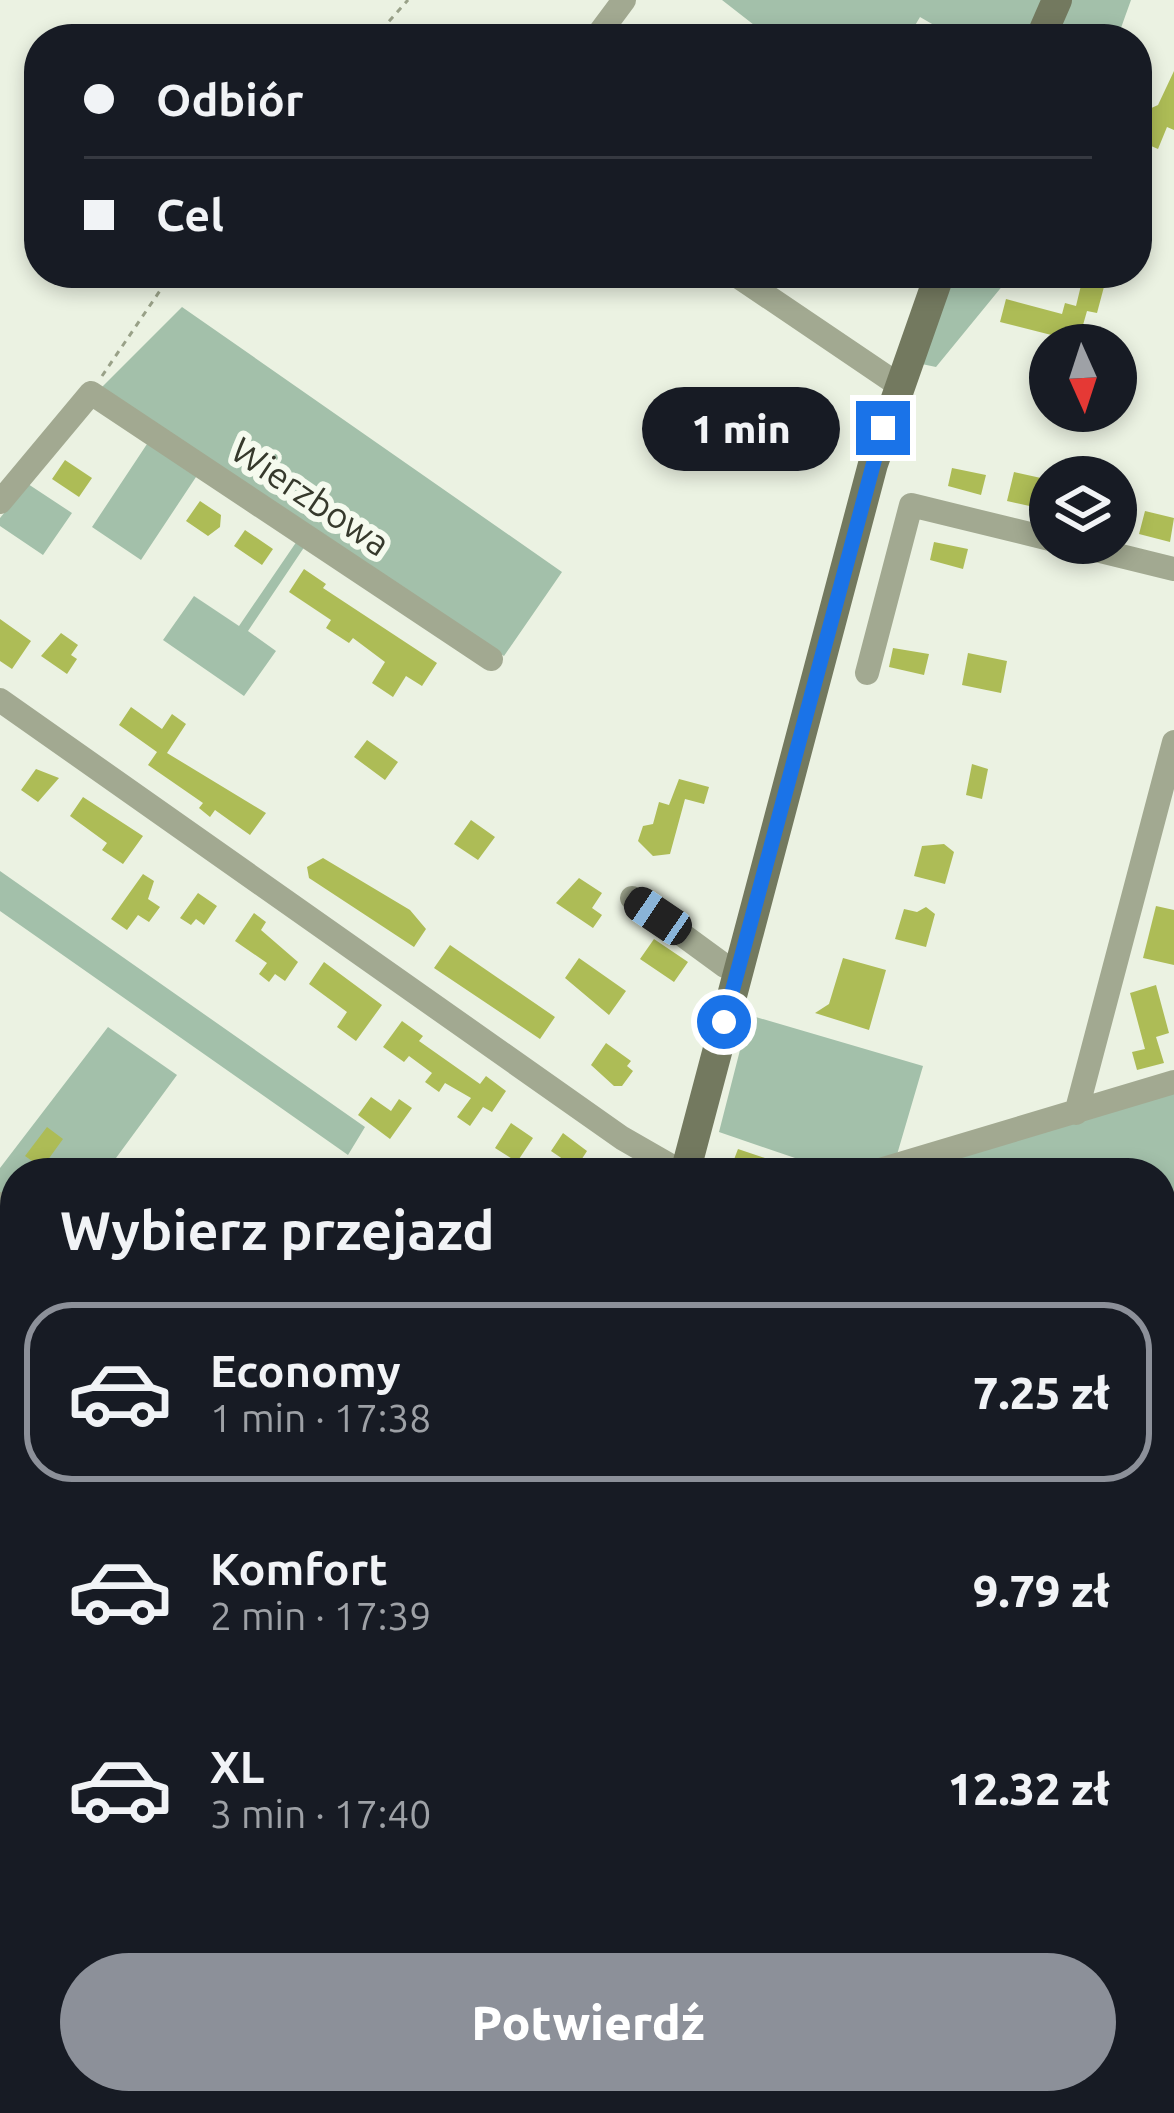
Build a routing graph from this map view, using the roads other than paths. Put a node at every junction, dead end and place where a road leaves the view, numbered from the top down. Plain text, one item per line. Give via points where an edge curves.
1 (755, 288) edge
2 (934, 288) edge
3 (897, 384) junction
4 (0, 502) edge
5 (1029, 533) edge
6 (1137, 560) edge
7 (1174, 569) edge
8 (491, 659) dead end
9 (867, 673) dead end
10 (0, 700) edge
11 (1172, 754) edge
12 (632, 898) dead end
13 (739, 969) junction
14 (1174, 1082) edge
15 (1076, 1112) junction
16 (657, 1158) edge
17 (688, 1158) edge
18 (921, 1158) edge

1 - 3 street
2 - 3 main road
3 - 13 main road
4 - 8 street, Wierzbowa via 91,393
5 - 9 street via 911,505
6 - 7 street
10 - 16 street
11 - 15 street
12 - 13 street
13 - 17 main road
14 - 15 street
15 - 18 street

